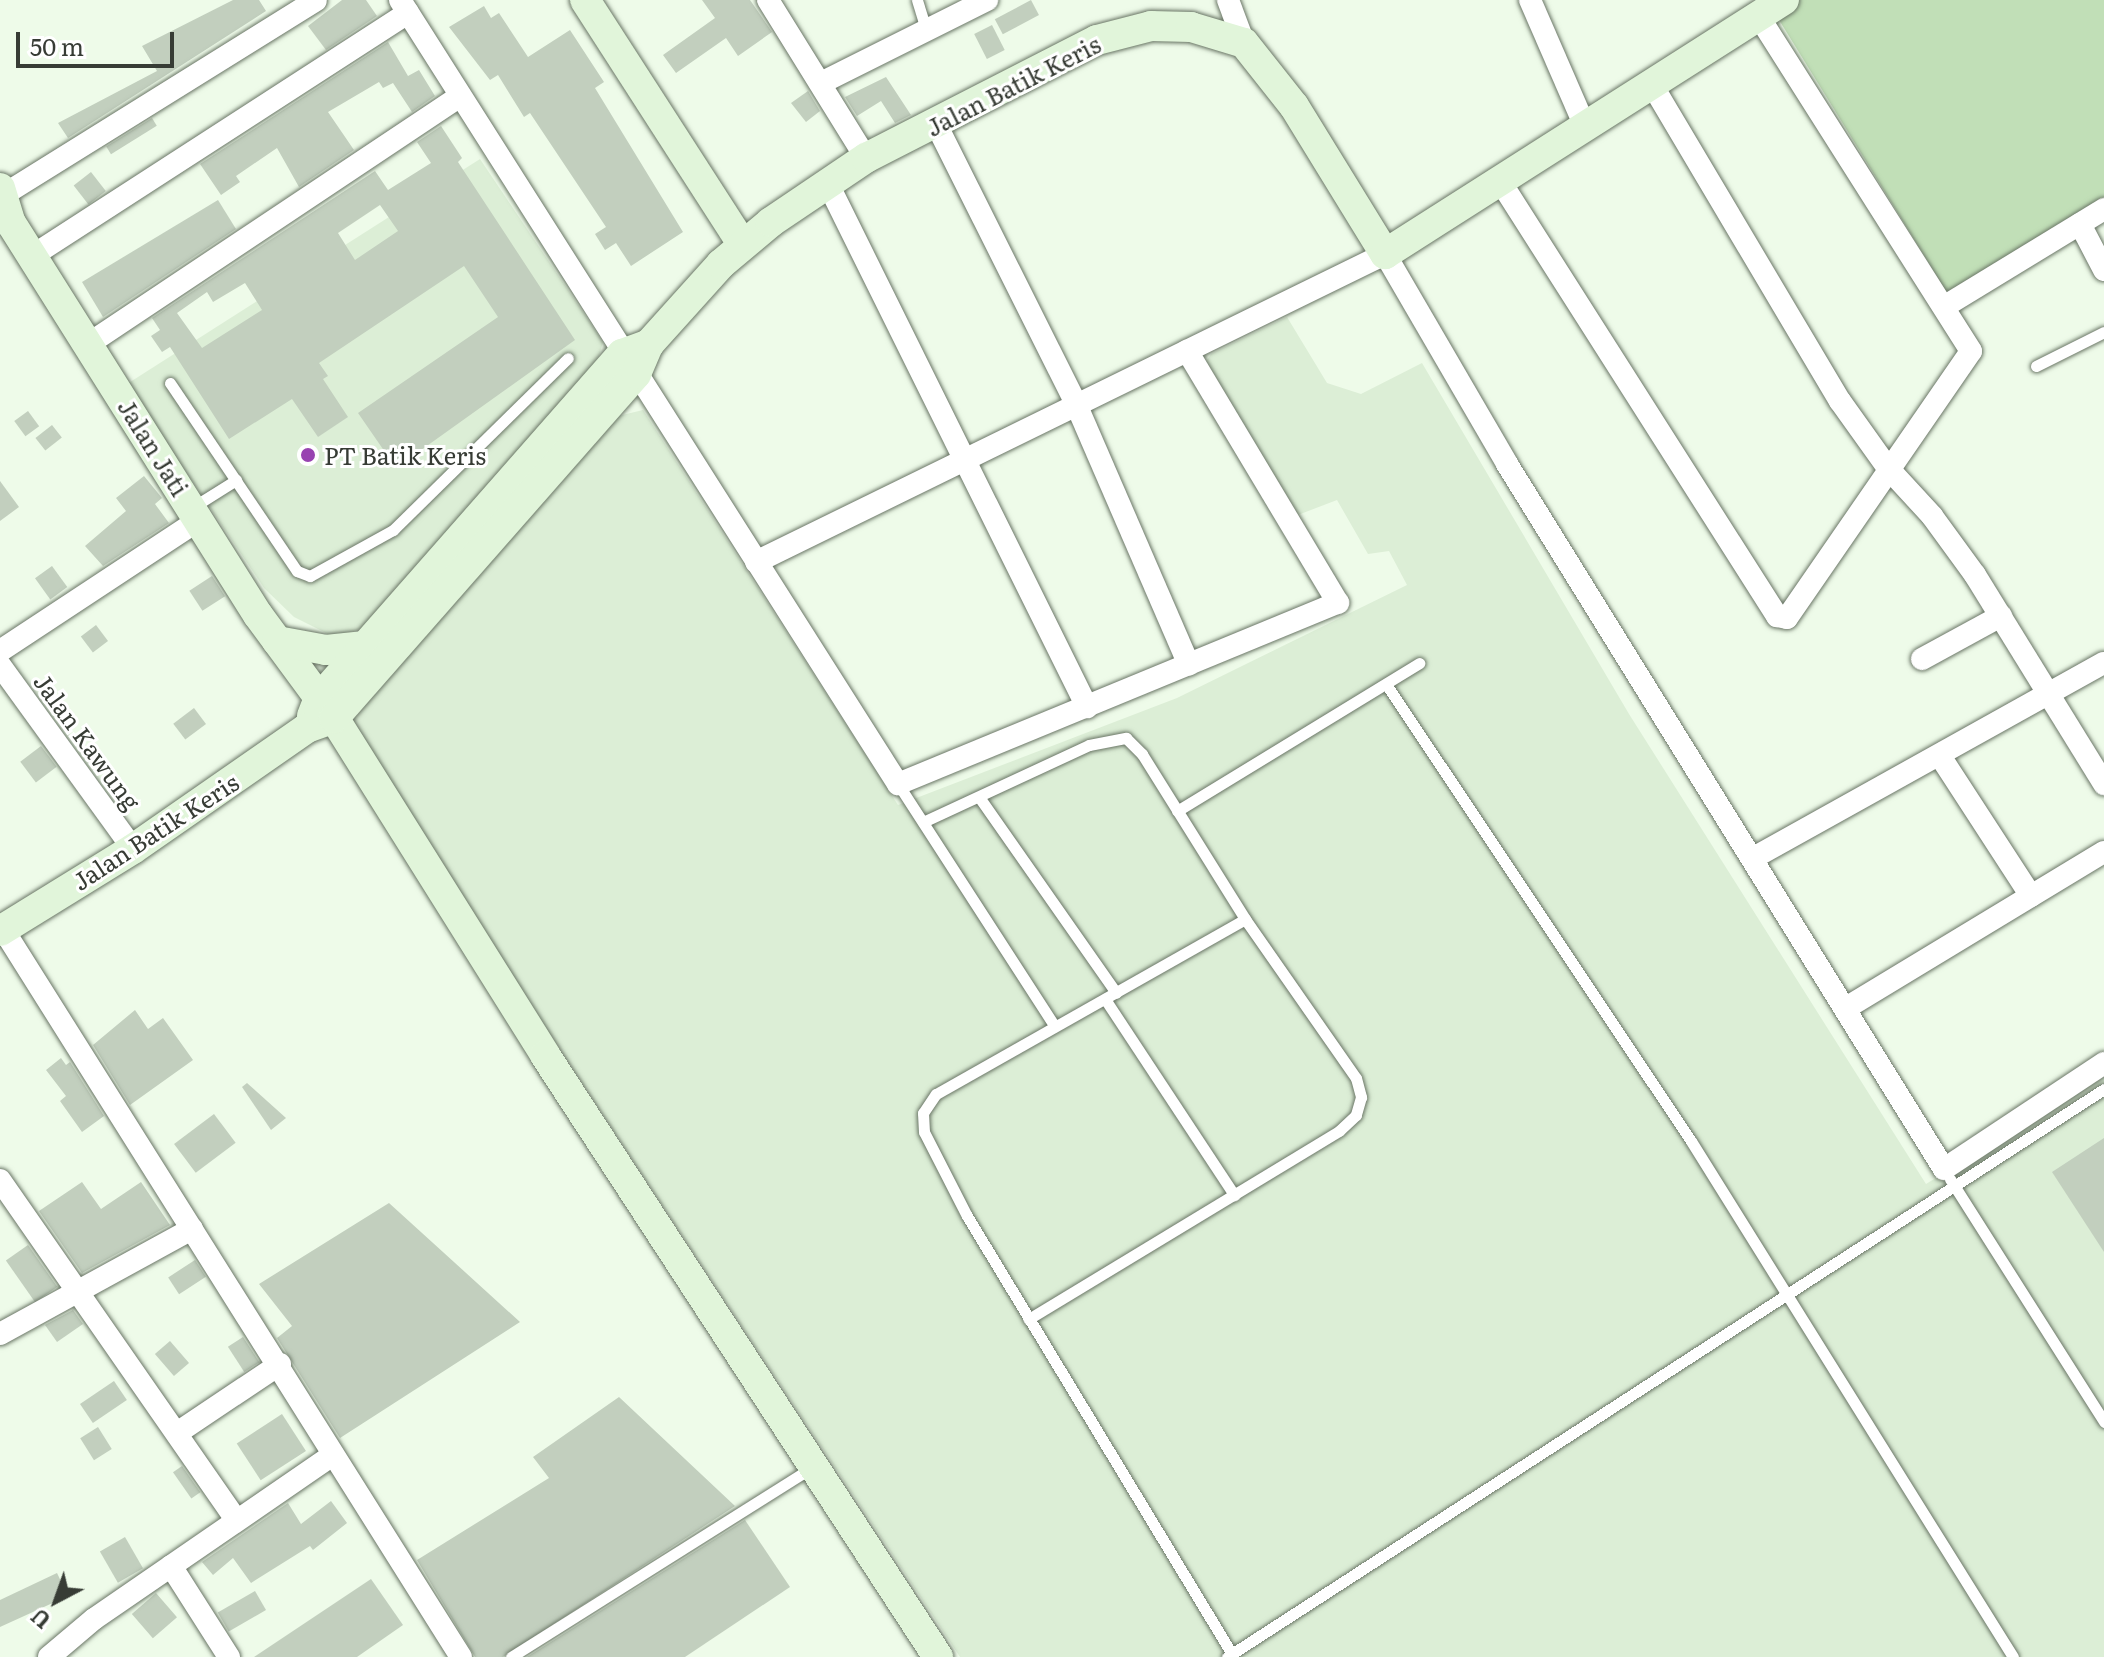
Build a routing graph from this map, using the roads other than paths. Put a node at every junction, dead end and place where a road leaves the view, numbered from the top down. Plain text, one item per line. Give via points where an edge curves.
1 (316, 0) edge
2 (585, 0) edge
3 (768, 0) edge
4 (917, 0) edge
5 (987, 0) edge
6 (1228, 0) edge
7 (1530, 0) edge
8 (1784, 0) edge
9 (404, 6) edge
10 (1759, 17) junction
11 (926, 30) junction
12 (1244, 43) junction
13 (821, 83) junction
14 (1651, 83) junction
15 (459, 97) junction
16 (936, 124) junction
17 (1584, 124) junction
18 (866, 158) junction
19 (1500, 181) junction
20 (828, 184) junction
21 (0, 194) edge
22 (2104, 209) edge
23 (2080, 224) junction
24 (742, 244) junction
25 (1385, 254) junction
26 (32, 256) junction
27 (2104, 270) edge
28 (1947, 305) junction
29 (2104, 332) edge
30 (90, 343) junction
31 (1187, 351) junction
32 (636, 357) junction
33 (568, 358) dead end
34 (2036, 366) dead end
35 (170, 383) dead end
36 (1076, 404) junction
37 (962, 459) junction
38 (1887, 467) junction
39 (236, 480) junction
40 (195, 514) junction
41 (756, 562) junction
42 (450, 569) junction
43 (2001, 616) junction
44 (277, 641) junction
45 (365, 646) junction
46 (0, 651) edge
47 (1922, 659) dead end
48 (1419, 663) dead end
49 (2104, 663) edge
50 (0, 665) edge
51 (1189, 665) junction
52 (1386, 684) junction
53 (2051, 694) junction
54 (1087, 707) junction
55 (320, 716) junction
56 (1940, 756) junction
57 (898, 784) junction
58 (2104, 784) edge
59 (979, 797) junction
60 (1177, 811) junction
61 (923, 822) junction
62 (133, 849) junction
63 (2104, 852) edge
64 (1755, 857) junction
65 (2031, 896) junction
66 (1245, 919) junction
67 (2, 930) edge
68 (1110, 996) junction
69 (1846, 1008) junction
70 (1054, 1025) junction
71 (2100, 1079) edge
72 (1949, 1177) junction
73 (0, 1180) edge
74 (1234, 1195) junction
75 (192, 1229) junction
76 (78, 1293) junction
77 (1785, 1294) junction
78 (1028, 1319) junction
79 (0, 1334) edge
80 (280, 1364) junction
81 (2104, 1422) edge
82 (177, 1433) junction
83 (333, 1455) junction
84 (815, 1466) junction
85 (236, 1519) junction
86 (171, 1566) junction
87 (1229, 1655) edge
88 (49, 1657) edge
89 (229, 1657) edge
90 (461, 1657) edge
91 (511, 1657) edge
92 (938, 1657) edge
93 (2013, 1657) edge

1 - 21 street
2 - 24 street
3 - 13 street
4 - 11 lane
5 - 11 street
6 - 12 street
7 - 17 street
8 - 10 street
9 - 15 street
9 - 26 street
10 - 14 street
10 - 28 street
11 - 13 street
12 - 16 street, Jalan Batik Keris via 1191,27 1136,29 1077,49
12 - 25 street via 1301,117
13 - 18 street
14 - 17 street
14 - 38 street via 1840,401
15 - 30 street
15 - 32 street
16 - 18 street, Jalan Batik Keris
16 - 36 street
17 - 19 street
18 - 20 street, Jalan Batik Keris
19 - 25 street
19 - 38 street via 1780,618 1790,615
20 - 24 street, Jalan Batik Keris
20 - 37 street
21 - 26 street, Jalan Jati
22 - 23 street
23 - 27 street
23 - 28 street
24 - 32 street, Jalan Batik Keris
25 - 31 street
25 - 64 street via 1523,490
26 - 30 street, Jalan Jati
28 - 38 street via 1970,344 1969,358
29 - 34 lane
30 - 40 street, Jalan Jati
31 - 36 street
31 - 51 street via 1339,600
32 - 41 street
32 - 42 street, Jalan Batik Keris
33 - 39 lane via 393,530 325,572 310,576 297,571
35 - 39 lane
36 - 37 street
36 - 51 street
37 - 41 street
37 - 54 street
38 - 43 street via 1932,516
39 - 40 lane
40 - 44 street, Jalan Jati
40 - 46 street
41 - 57 street
42 - 45 street
42 - 55 street
43 - 47 street
43 - 53 street
44 - 45 street via 326,650
44 - 55 street, Jalan Jati
45 - 55 street
48 - 52 lane
49 - 53 street
50 - 62 street, Jalan Kawung
51 - 54 street
52 - 60 lane
52 - 77 lane via 1607,1011
53 - 56 street
53 - 58 street
54 - 57 street
55 - 62 street, Jalan Batik Keris
55 - 84 street, Jalan Jati
56 - 64 street
56 - 65 street
57 - 61 lane
59 - 60 lane via 1089,745 1126,738
59 - 61 lane
59 - 68 lane
60 - 66 lane
61 - 70 lane
62 - 67 street, Jalan Batik Keris
63 - 65 street
64 - 69 street
65 - 69 street
66 - 68 lane
66 - 74 lane via 1356,1078 1361,1097 1356,1115 1339,1131
67 - 75 street
68 - 70 lane
68 - 74 lane
69 - 72 street
70 - 78 lane via 936,1094 923,1113 924,1132 952,1188
71 - 72 street
72 - 77 lane
72 - 81 lane
73 - 76 street
74 - 78 lane
75 - 76 street
75 - 80 street
76 - 79 street
76 - 82 street
77 - 87 lane via 1410,1543
77 - 93 lane
78 - 87 lane
80 - 82 street
80 - 83 street
82 - 85 street
83 - 85 street
83 - 90 street
84 - 91 lane
84 - 92 street, Jalan Jati
85 - 86 street
86 - 88 street
86 - 89 street

